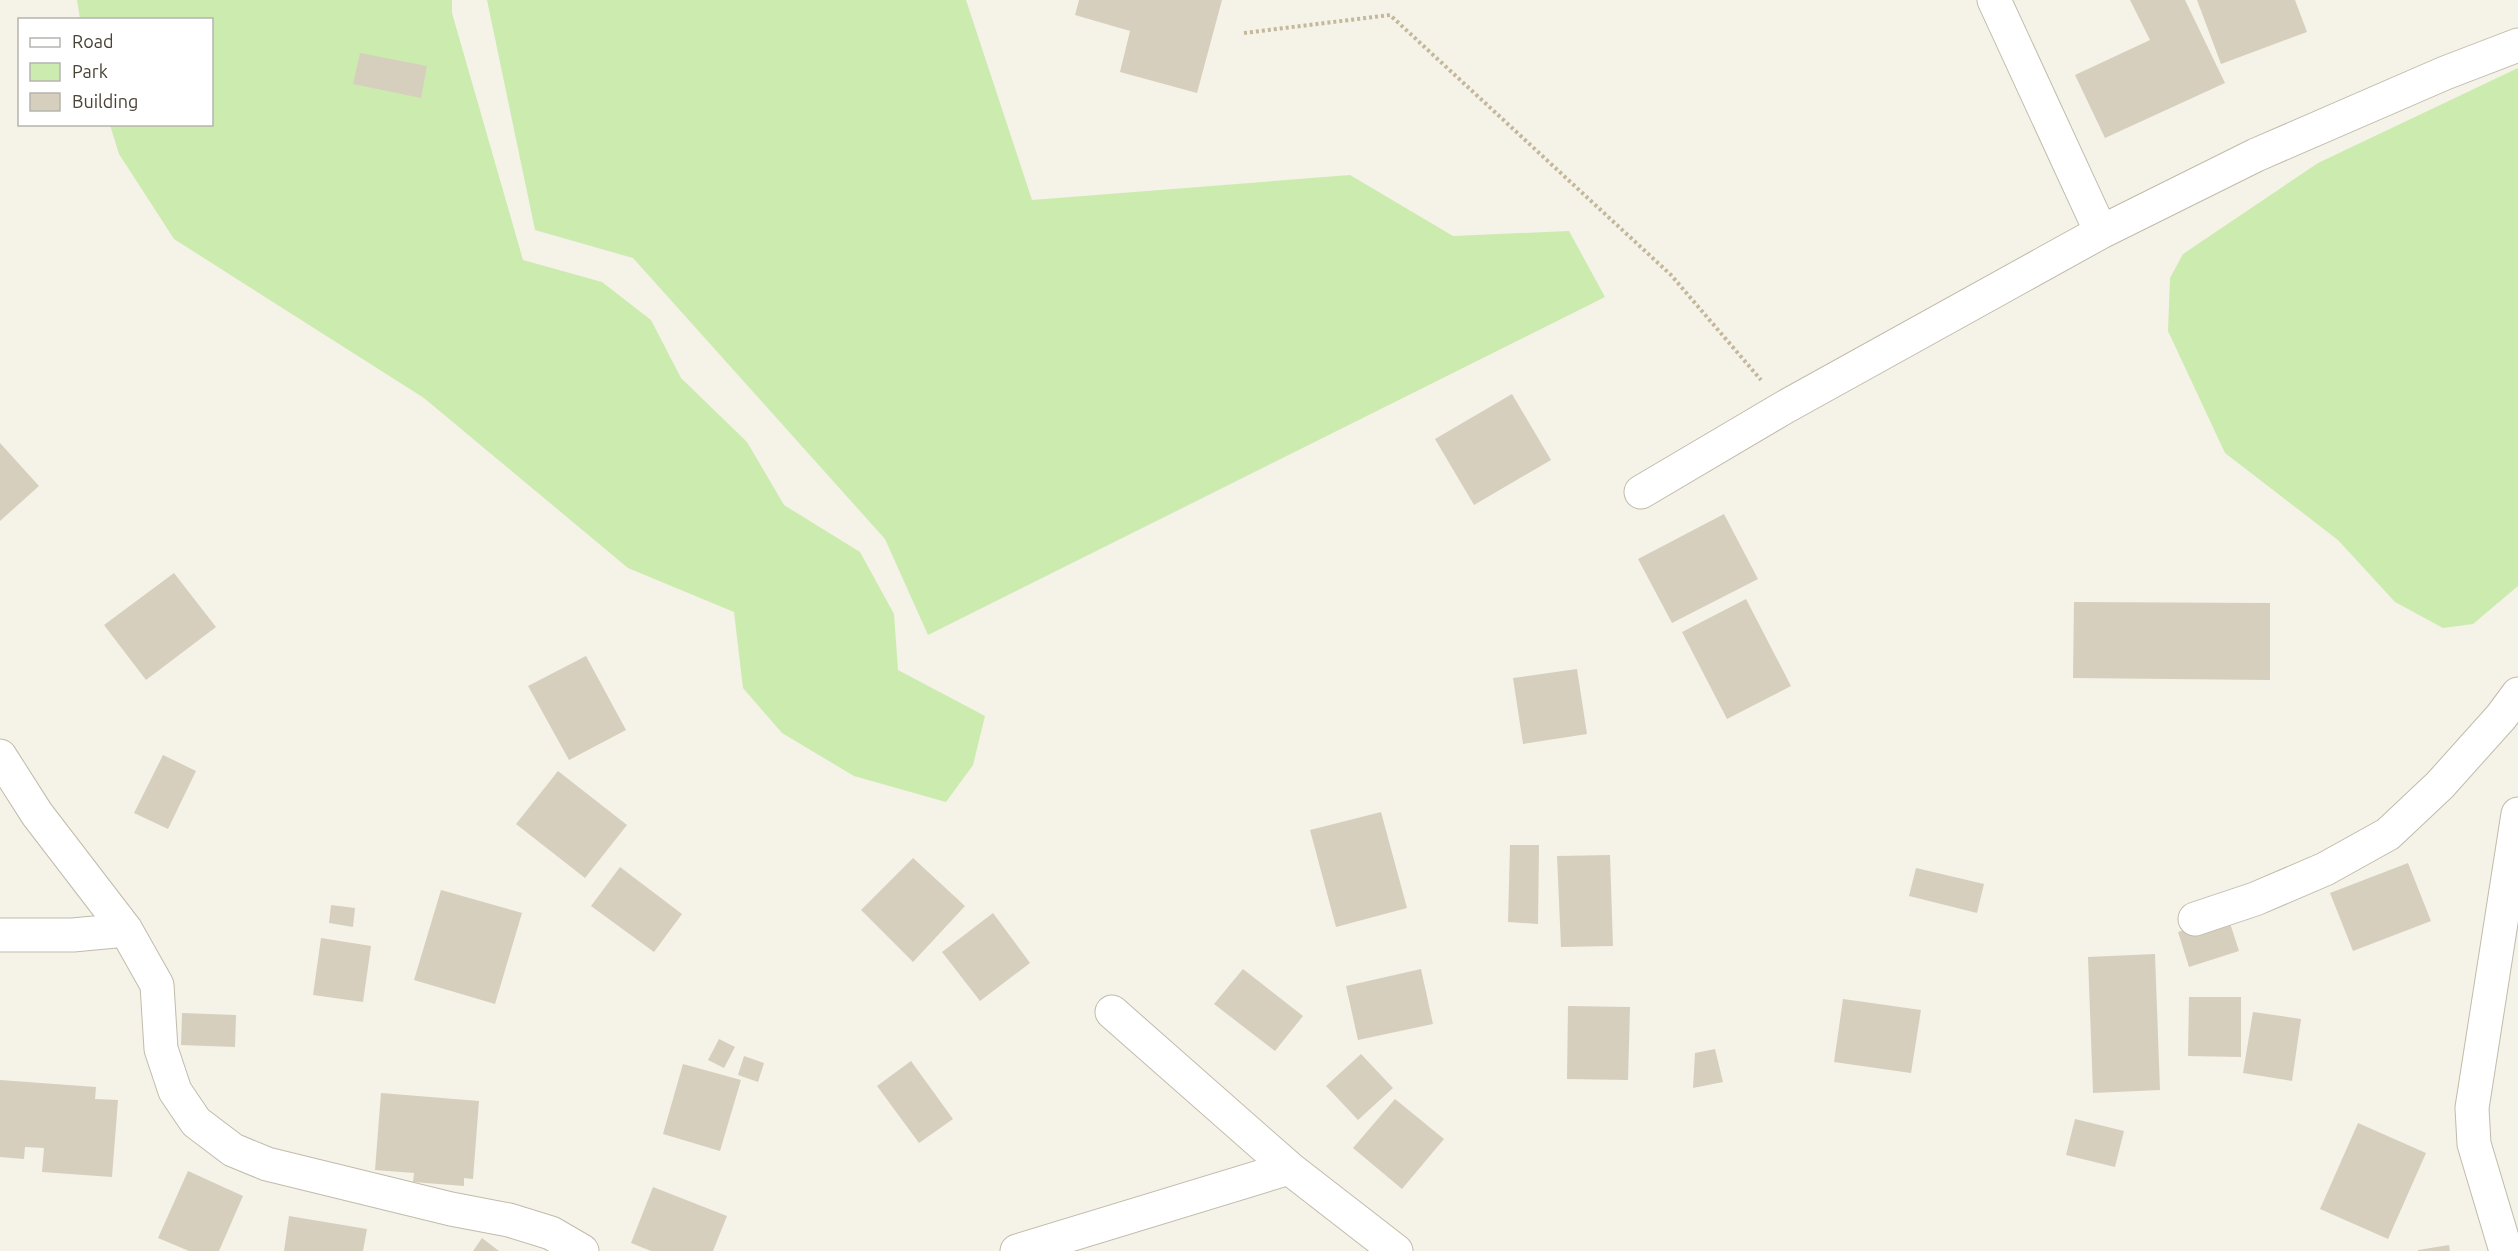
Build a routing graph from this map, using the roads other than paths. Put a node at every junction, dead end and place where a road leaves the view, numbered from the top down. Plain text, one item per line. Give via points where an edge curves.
1 (1994, 0) edge
2 (2518, 45) edge
3 (2100, 232) junction
4 (1641, 492) dead end
5 (2518, 694) edge
6 (0, 756) edge
7 (2518, 814) edge
8 (2194, 919) dead end
9 (126, 930) junction
10 (0, 934) edge
11 (1112, 1012) dead end
12 (1289, 1168) junction
13 (582, 1251) edge
14 (1017, 1251) edge
15 (1396, 1251) edge
16 (2506, 1251) edge

1 - 3 street
2 - 3 street via 2256,155
3 - 4 street
5 - 8 street via 2440,785 2388,834 2305,878
6 - 9 street via 37,814
7 - 16 street via 2472,1108 2474,1144
9 - 10 street
9 - 13 street via 157,985 161,1048 175,1091 196,1122 233,1150 267,1164 509,1220 550,1233
11 - 12 street
12 - 14 street
12 - 15 street

